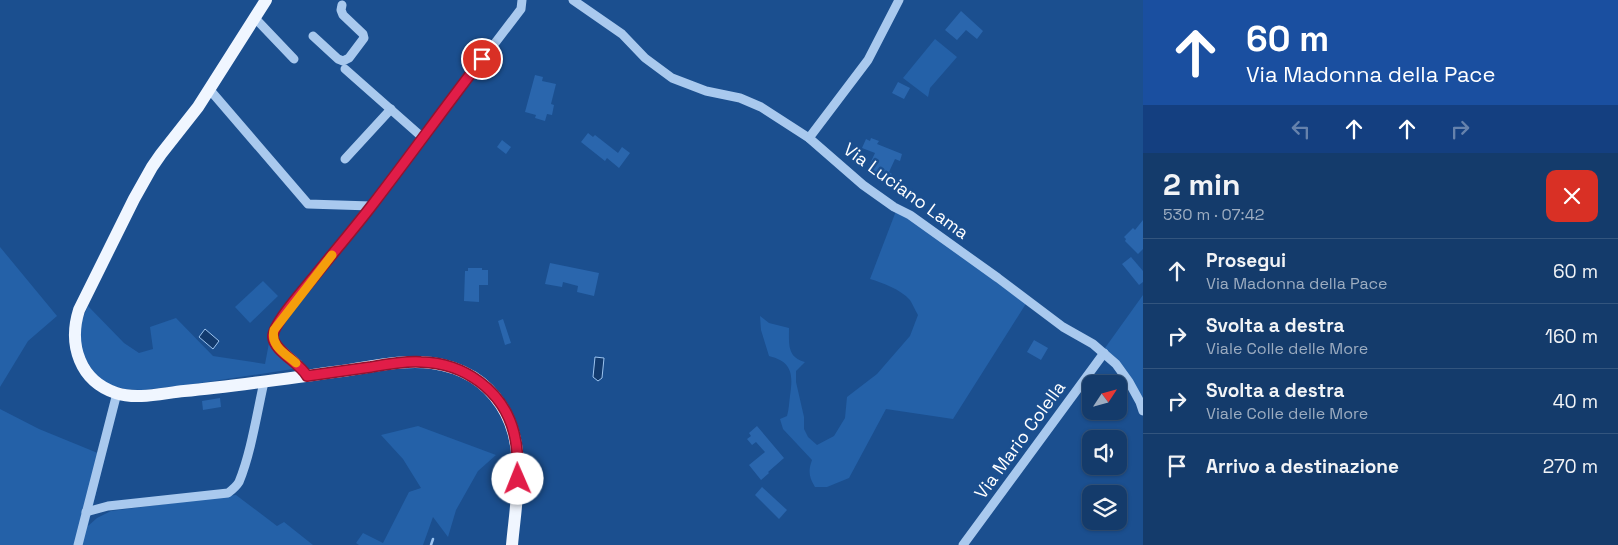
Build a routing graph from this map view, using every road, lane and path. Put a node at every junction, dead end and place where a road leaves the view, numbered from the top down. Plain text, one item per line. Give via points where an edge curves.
1 (266, 0) edge
2 (522, 0) edge
3 (573, 0) edge
4 (899, 0) edge
5 (343, 2) edge
6 (254, 17) junction
7 (313, 36) dead end
8 (294, 59) dead end
9 (345, 68) dead end
10 (210, 90) junction
11 (391, 109) junction
12 (422, 138) junction
13 (809, 138) junction
14 (345, 159) dead end
15 (371, 206) junction
16 (1104, 353) junction
17 (307, 376) junction
18 (264, 382) junction
19 (117, 393) junction
20 (1143, 411) edge
21 (86, 512) junction
22 (78, 545) edge
23 (512, 545) edge
24 (962, 545) edge

1 - 6 main road
2 - 12 street via 521,9
3 - 13 street, Via Luciano Lama via 622,34 645,58 672,78 706,91 740,98
4 - 13 street via 868,60
5 - 7 street via 341,10 364,38 349,58 338,59
6 - 8 street
6 - 10 main road
9 - 11 street
10 - 15 street via 308,204
10 - 19 main road via 152,168 75,322 74,343 83,367 95,382
11 - 12 street
11 - 14 street
12 - 15 street
13 - 16 street, Via Luciano Lama via 863,185
15 - 17 street via 274,330 275,344
16 - 20 street, Via Luciano Lama via 1129,382
16 - 24 street, Via Mario Colella
17 - 18 main road
17 - 23 main road via 400,363 432,362 454,367 490,391 502,405 517,447 518,479
18 - 19 main road via 140,396
18 - 21 street via 246,458 233,490 108,506
19 - 21 street
21 - 22 street

